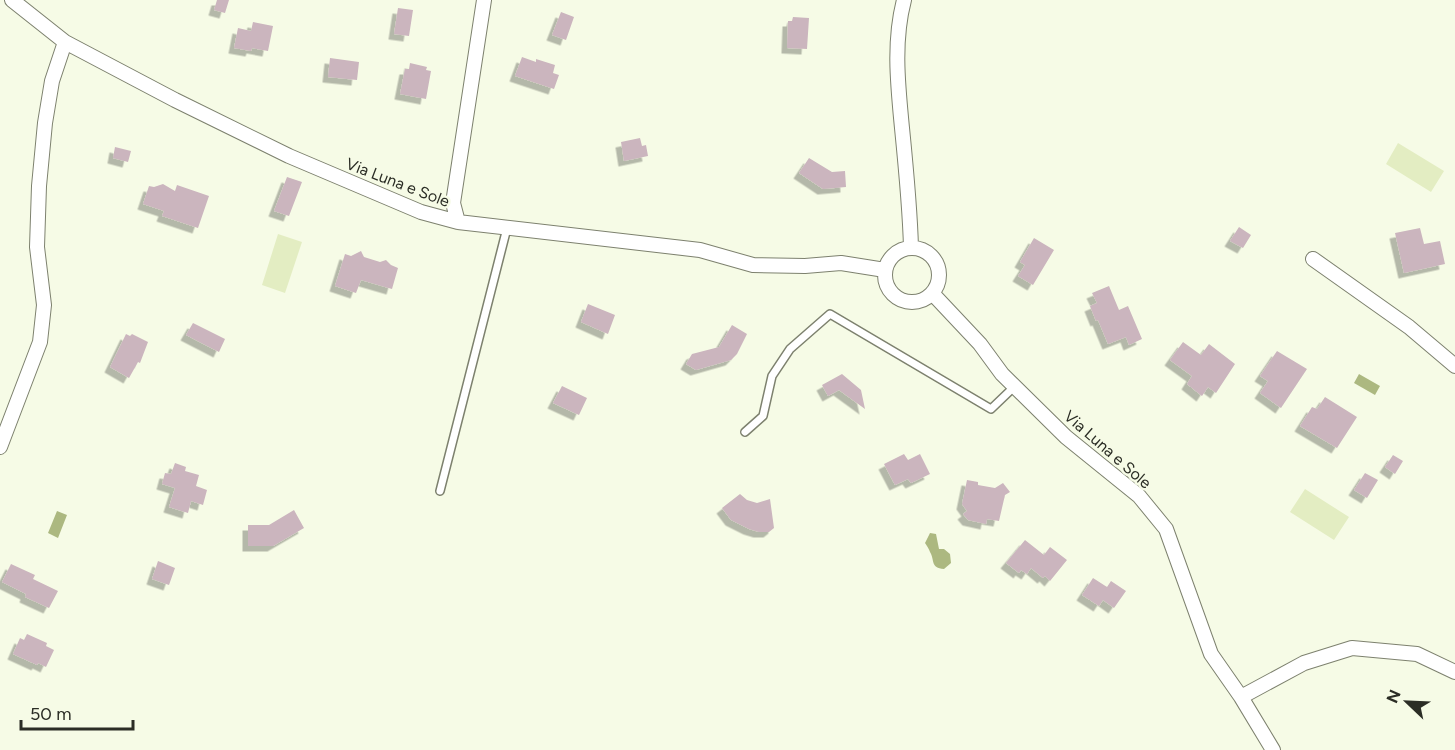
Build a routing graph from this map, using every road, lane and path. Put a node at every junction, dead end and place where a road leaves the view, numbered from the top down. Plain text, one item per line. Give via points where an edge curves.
1 (12, 0) edge
2 (484, 0) edge
3 (904, 0) edge
4 (65, 42) junction
5 (458, 222) junction
6 (507, 228) junction
7 (911, 248) junction
8 (1314, 259) dead end
9 (885, 270) junction
10 (932, 292) junction
11 (1455, 366) edge
12 (1015, 386) junction
13 (745, 432) dead end
14 (0, 447) edge
15 (440, 491) dead end
16 (1455, 672) edge
17 (1241, 697) junction
18 (1273, 750) edge

1 - 4 street, Via Luna e Sole
2 - 5 street via 453,203
3 - 7 street via 896,69
4 - 5 street, Via Luna e Sole via 289,156 421,212
4 - 14 street via 52,81 39,186 37,247 44,305 40,342
5 - 6 street, Via Luna e Sole
6 - 9 street, Via Luna e Sole via 700,250 753,265 841,263
6 - 15 lane
7 - 9 street via 894,254
7 - 10 street via 920,249 934,260 938,276
8 - 11 street via 1409,327
9 - 10 street via 888,288 900,299 917,301
10 - 12 street, Via Luna e Sole
12 - 13 lane via 991,409 830,314 790,349 772,376 763,416
12 - 17 street, Via Luna e Sole via 1066,437 1139,496 1166,529 1211,654
16 - 17 street via 1417,654 1352,648 1304,663
17 - 18 street, Via Luna e Sole

